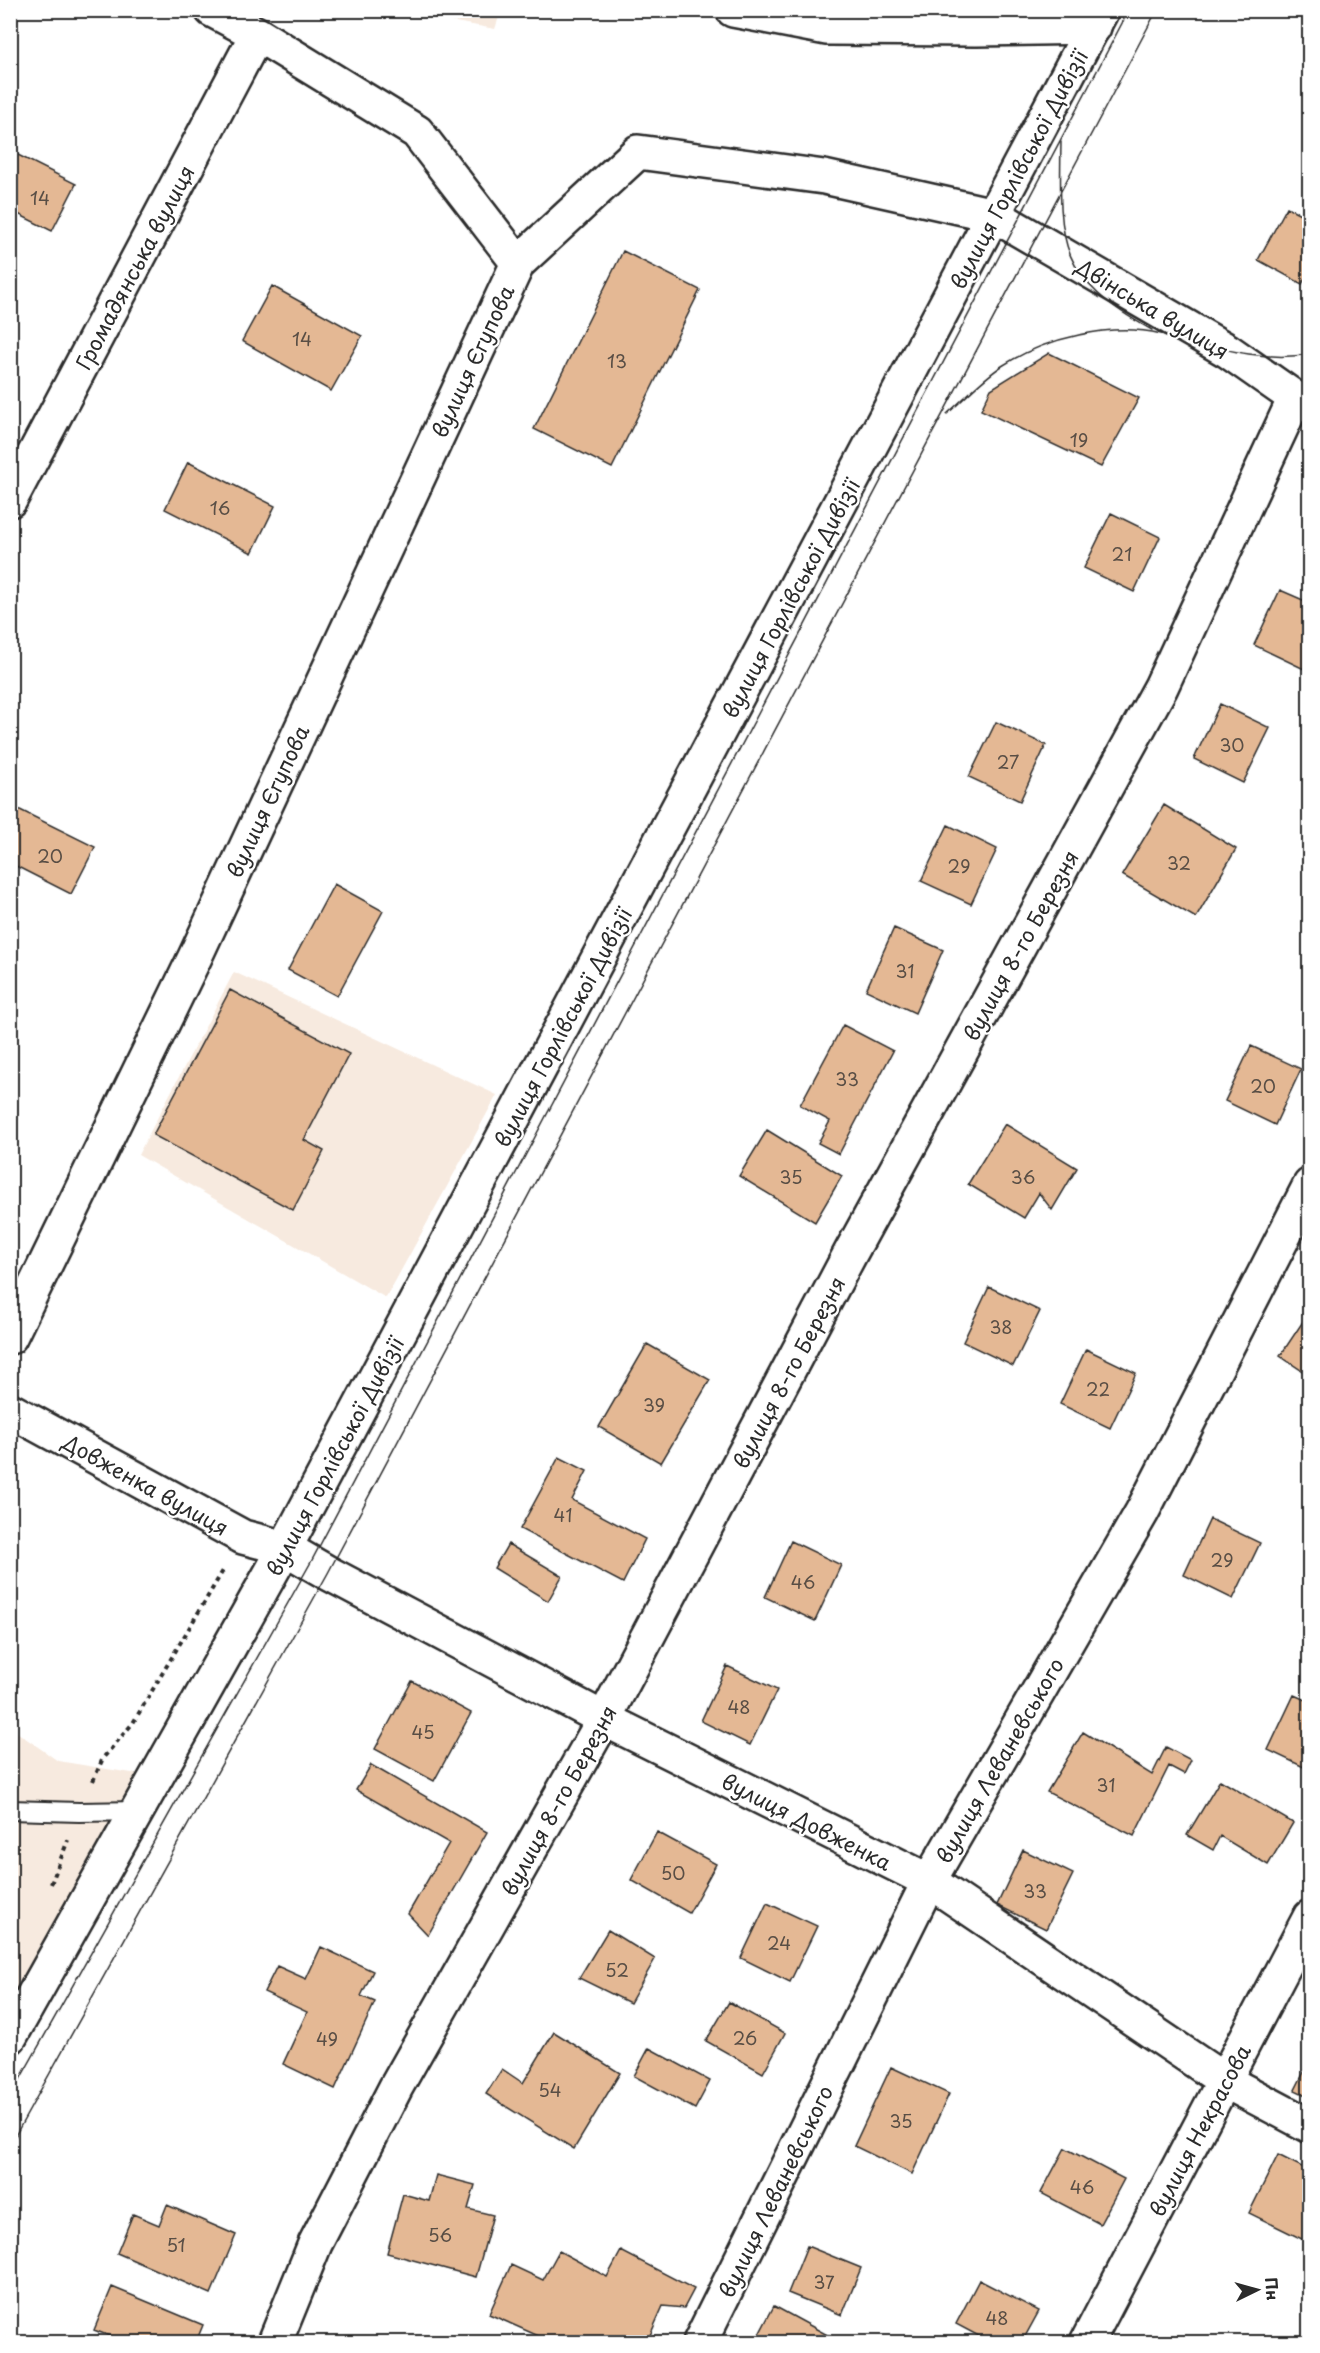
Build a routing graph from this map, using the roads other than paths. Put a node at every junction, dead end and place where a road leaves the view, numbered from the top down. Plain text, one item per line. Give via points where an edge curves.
1 (212, 10) edge
2 (733, 10) edge
3 (1098, 19) edge
4 (257, 34) junction
5 (994, 215) junction
6 (518, 263) junction
7 (1302, 401) edge
8 (10, 500) edge
9 (1310, 1185) edge
10 (10, 1336) edge
11 (10, 1410) edge
12 (285, 1548) junction
13 (604, 1719) junction
14 (10, 1810) edge
15 (140, 1810) junction
16 (928, 1881) junction
17 (1310, 1917) edge
18 (10, 2037) edge
19 (1225, 2081) junction
20 (1310, 2126) edge
21 (275, 2343) edge
22 (700, 2343) edge
23 (1087, 2343) edge

1 - 4 street
2 - 3 street via 827,28 976,29
3 - 5 street, вулиця Горлівської Дивізії
4 - 6 street via 417,132
4 - 8 street, Громадянська вулиця
5 - 6 street, Двінська вулиця via 824,177 638,152
5 - 7 street, Двінська вулиця via 1228,351
5 - 12 street, вулиця Горлівської Дивізії
6 - 10 street, вулиця Єгупова via 195,957
7 - 13 street, вулиця 8-го Березня via 1161,687 851,1252
9 - 16 street, вулиця Леваневського via 1142,1512
11 - 12 street, Довженка вулиця via 243,1537
12 - 13 street, вулиця Довженка
12 - 15 street, вулиця Горлівської Дивізії
13 - 16 street, вулиця Довженка
13 - 21 street, вулиця 8-го Березня via 396,2087 315,2244
14 - 15 lane
15 - 18 street, вулиця Горлівської Дивізії
16 - 19 street, вулиця Довженка
16 - 22 street, вулиця Леваневського
17 - 19 street, вулиця Некрасова
19 - 20 street, вулиця Довженка
19 - 23 street, вулиця Некрасова

